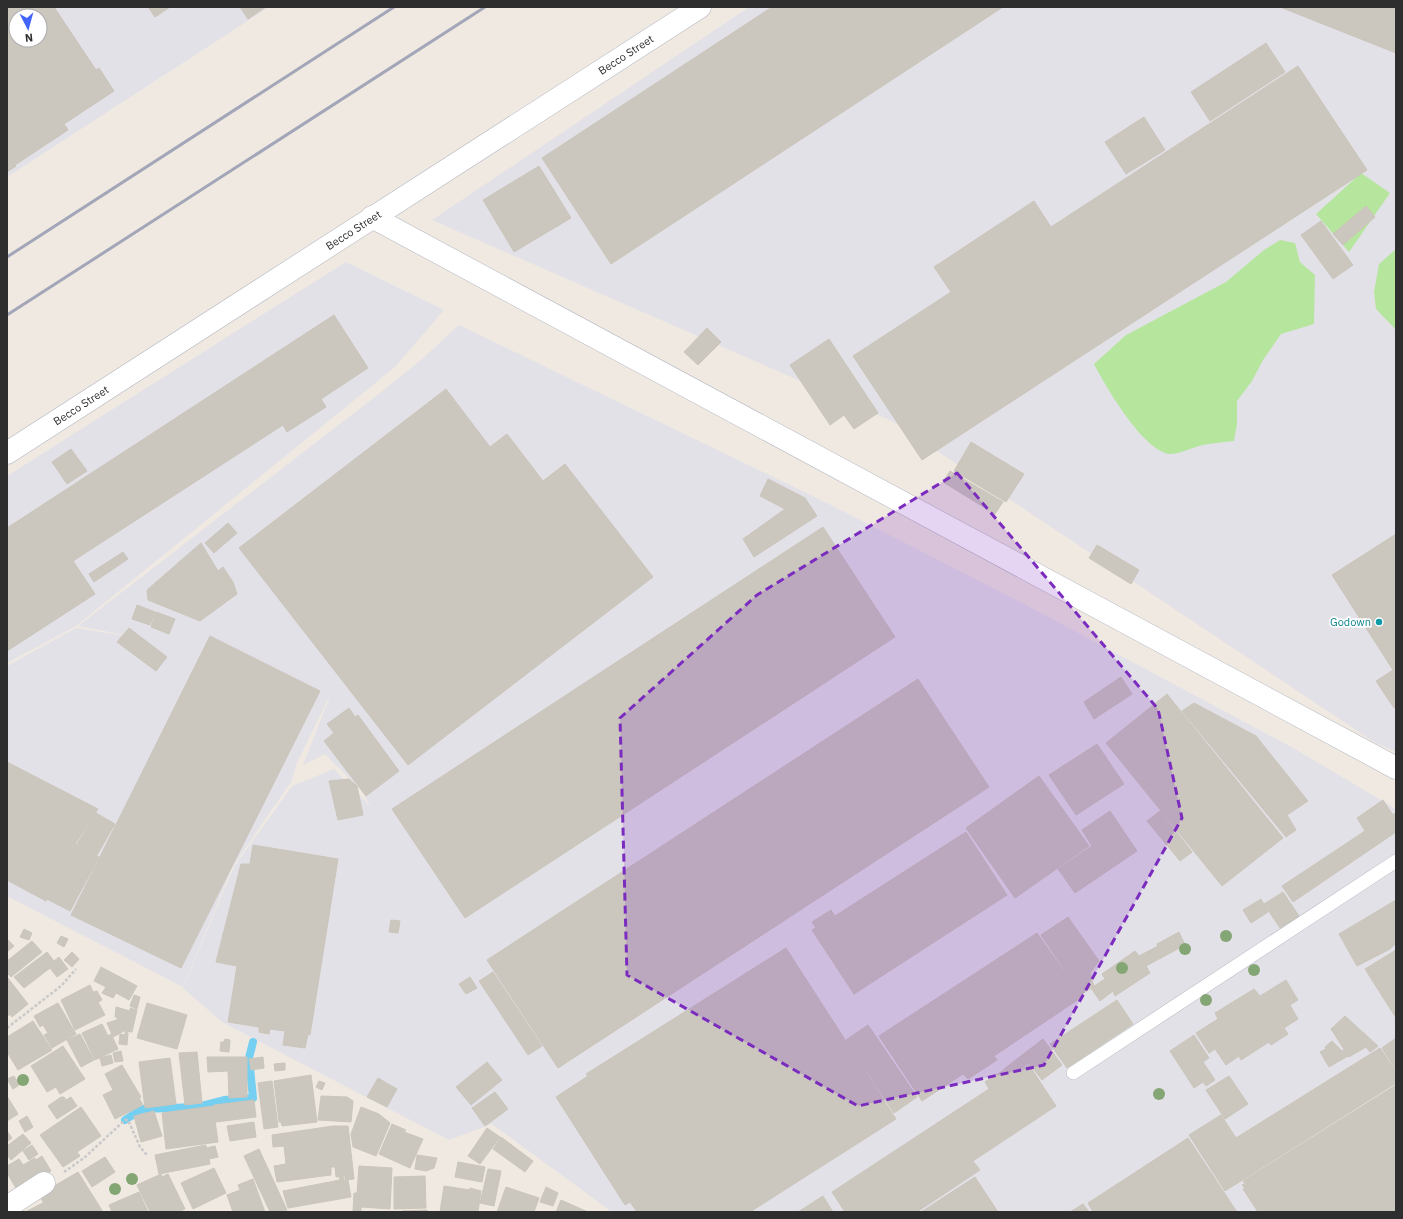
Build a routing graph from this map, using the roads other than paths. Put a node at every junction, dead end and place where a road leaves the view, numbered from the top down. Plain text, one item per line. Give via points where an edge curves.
1 (700, 7) edge
2 (372, 218) junction
3 (7, 453) edge
4 (1396, 768) edge
5 (1396, 861) edge
6 (1073, 1073) dead end
7 (44, 1183) road end
8 (7, 1207) edge

1 - 2 street, Becco Street
2 - 3 street, Becco Street
2 - 4 street
5 - 6 lane
7 - 8 street

